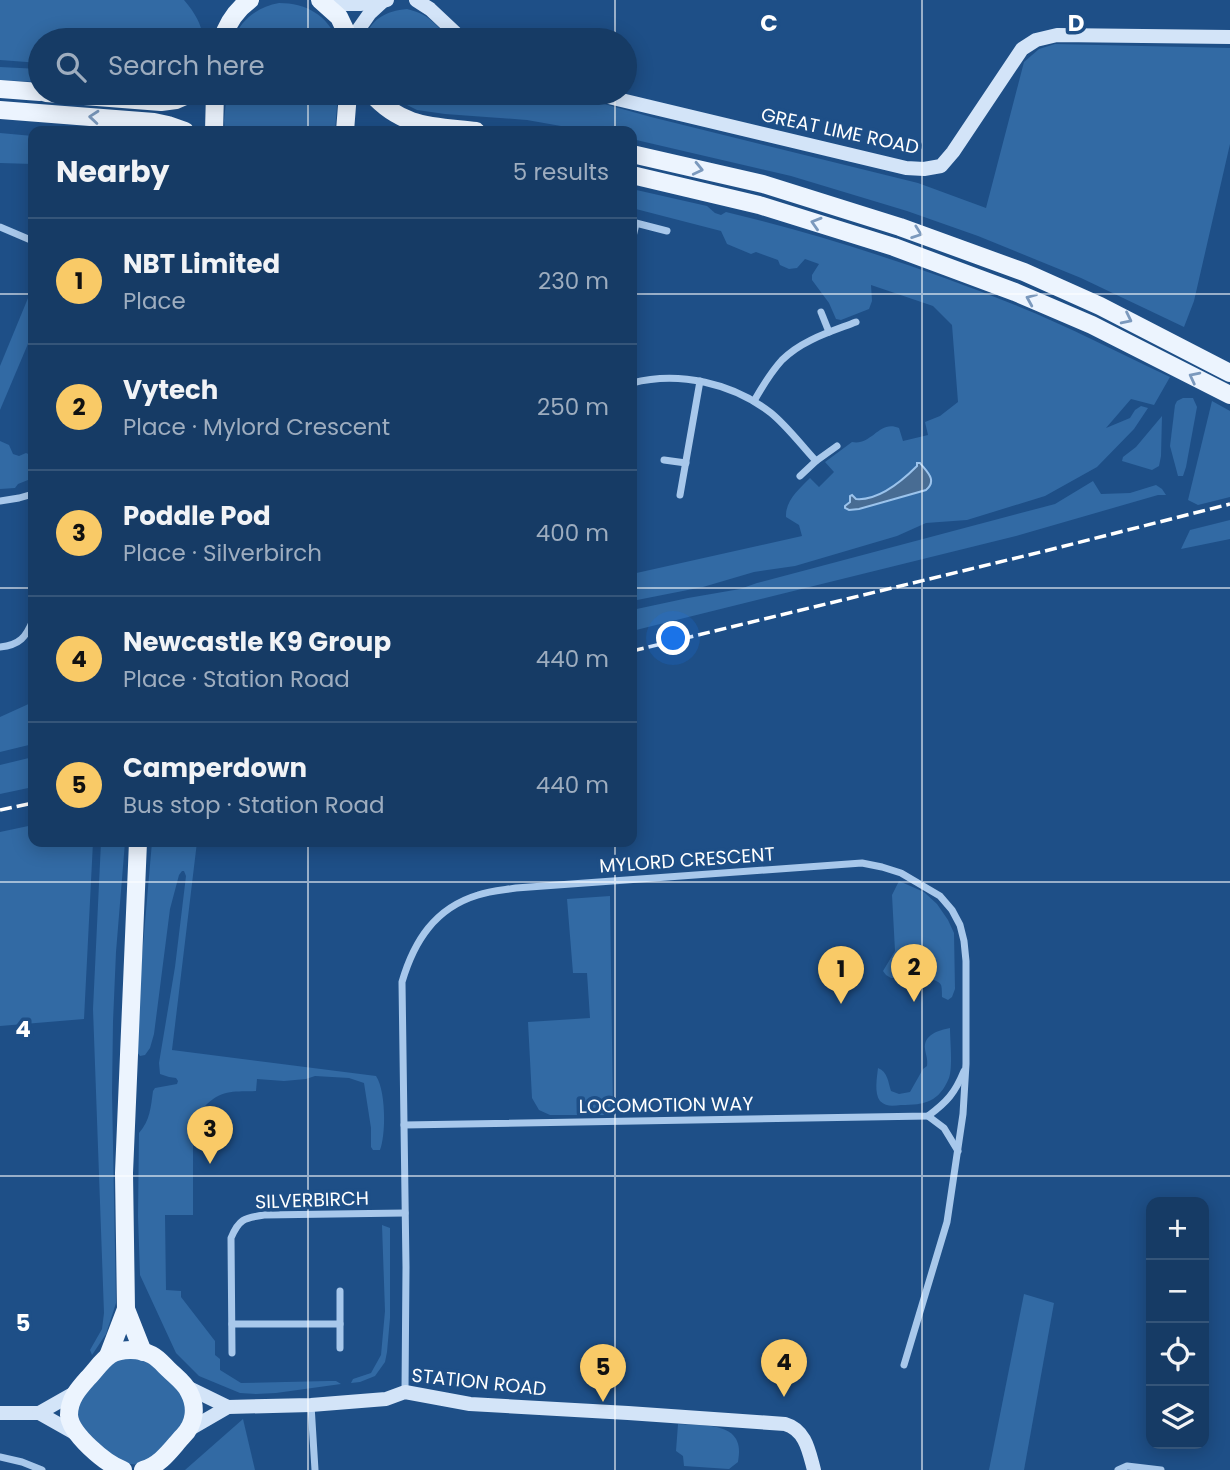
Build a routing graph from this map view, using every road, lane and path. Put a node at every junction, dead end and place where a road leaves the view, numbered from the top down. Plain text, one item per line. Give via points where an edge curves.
1 (250, 0) edge
2 (385, 0) edge
3 (416, 0) edge
4 (323, 2) edge
5 (227, 28) edge
6 (346, 28) edge
7 (359, 28) edge
8 (450, 28) edge
9 (1230, 37) edge
10 (0, 89) edge
11 (28, 91) edge
12 (637, 104) edge
13 (215, 105) edge
14 (347, 105) edge
15 (384, 105) edge
16 (0, 110) edge
17 (171, 126) edge
18 (214, 126) edge
19 (345, 126) edge
20 (442, 126) edge
21 (637, 156) edge
22 (637, 176) edge
23 (637, 224) edge
24 (0, 227) edge
25 (667, 231) dead end
26 (28, 238) edge
27 (821, 312) dead end
28 (856, 322) dead end
29 (829, 332) junction
30 (1230, 373) edge
31 (700, 381) junction
32 (637, 382) edge
33 (1230, 395) edge
34 (754, 401) junction
35 (837, 446) dead end
36 (664, 460) dead end
37 (816, 461) junction
38 (685, 463) junction
39 (800, 476) dead end
40 (28, 495) edge
41 (680, 495) dead end
42 (0, 501) edge
43 (28, 631) edge
44 (0, 647) edge
45 (138, 847) edge
46 (966, 1064) junction
47 (928, 1116) junction
48 (404, 1125) junction
49 (957, 1151) junction
50 (405, 1213) junction
51 (340, 1291) dead end
52 (125, 1309) junction
53 (232, 1324) junction
54 (340, 1324) junction
55 (340, 1348) dead end
56 (143, 1352) junction
57 (232, 1353) dead end
58 (108, 1356) junction
59 (904, 1365) dead end
60 (187, 1387) junction
61 (76, 1392) junction
62 (405, 1392) junction
63 (311, 1405) junction
64 (229, 1406) junction
65 (0, 1413) edge
66 (38, 1413) junction
67 (190, 1429) junction
68 (78, 1435) junction
69 (0, 1457) edge
70 (114, 1467) edge
71 (152, 1468) edge
72 (42, 1470) edge
73 (315, 1470) edge
74 (814, 1470) edge
75 (1118, 1470) edge
76 (1161, 1470) edge

1 - 5 main road
2 - 4 main road
2 - 7 main road
3 - 8 main road
4 - 6 main road
9 - 12 main road, GREAT LIME ROAD via 1057,35 1036,40 1022,49 941,166 924,169
10 - 11 main road
13 - 18 main road
14 - 19 main road
15 - 20 main road via 400,117
17 -> 16 main road
21 -> 30 main road via 763,184 1024,272
33 -> 22 main road via 1092,325 894,247 759,205
23 - 25 street
24 - 26 street
27 - 29 street
28 - 29 street
29 - 34 street via 782,361
31 - 32 street
31 - 34 street
31 - 38 street
34 - 37 street via 786,427
35 - 37 street
36 - 38 street
37 - 39 street
38 - 41 street
40 - 42 street
43 - 44 street via 16,643
45 - 52 main road via 124,1173
46 - 47 street via 946,1103
46 - 48 street, MYLORD CRESCENT via 966,961 960,925 940,896 901,873 862,863 516,888 478,895 449,909 415,947 402,982
46 - 49 street, MYLORD CRESCENT
47 - 48 street, LOCOMOTION WAY
47 - 49 street via 944,1128
48 - 50 street, MYLORD CRESCENT
49 - 59 street, MYLORD CRESCENT via 947,1222
50 - 53 street, SILVERBIRCH via 264,1215 237,1223 231,1238
50 - 62 street, MYLORD CRESCENT
51 - 54 street
52 - 56 main road
52 - 58 main road
53 - 54 street
53 - 57 street
54 - 55 street
56 - 58 main road via 119,1351
56 - 60 main road via 154,1356
58 - 61 main road
60 - 64 main road, STATION ROAD
60 - 67 main road via 194,1407
61 - 66 main road
61 - 68 main road via 69,1415
62 - 63 main road, STATION ROAD via 386,1399
62 - 74 main road, STATION ROAD via 470,1404 785,1424 804,1438
63 - 64 main road, STATION ROAD
63 - 73 street
64 - 67 main road, STATION ROAD
65 - 66 main road
66 - 68 main road
67 - 71 main road
68 - 70 main road
69 - 72 street
75 - 76 street via 1127,1466

